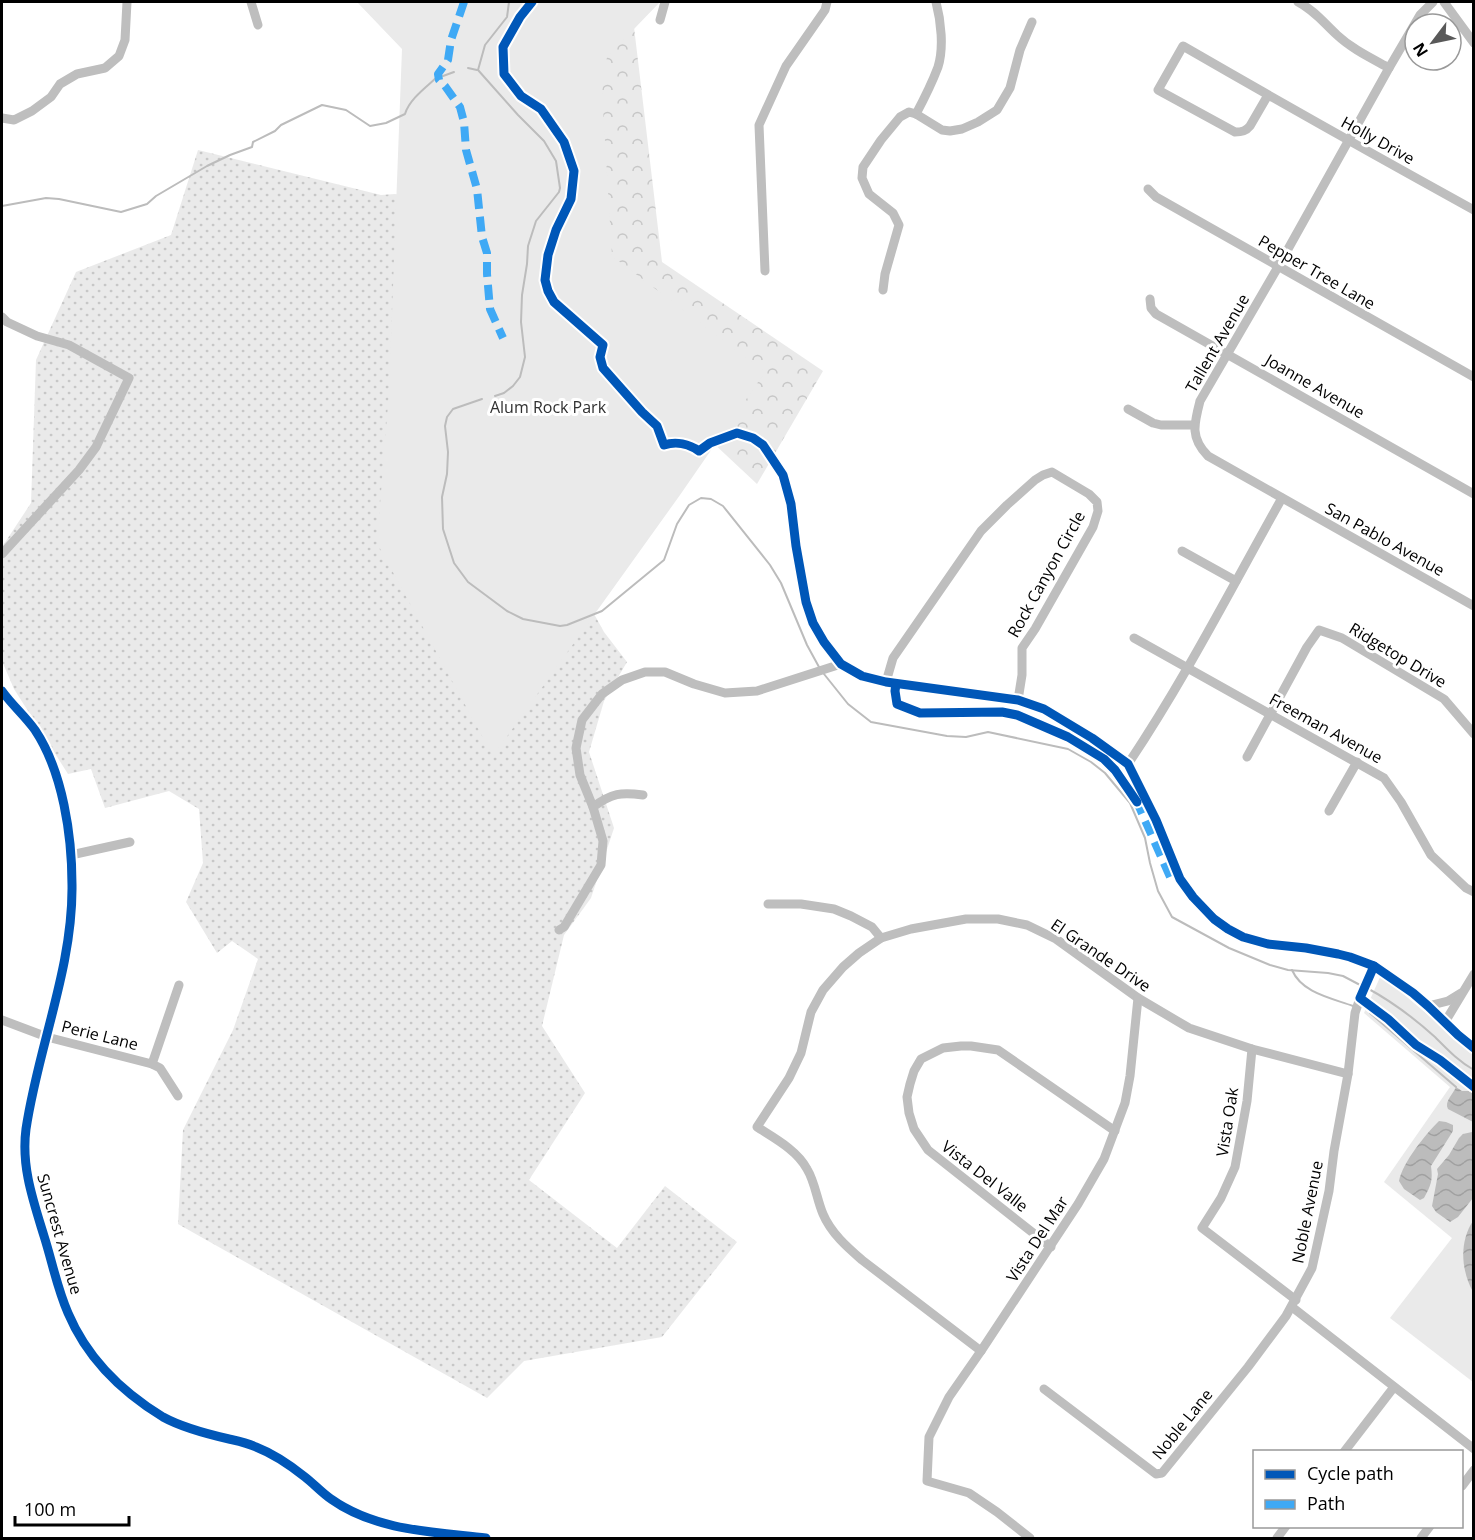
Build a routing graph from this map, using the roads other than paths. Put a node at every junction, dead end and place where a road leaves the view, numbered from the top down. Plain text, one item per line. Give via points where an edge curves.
1 (126, 2) edge
2 (250, 2) edge
3 (665, 2) edge
4 (827, 2) edge
5 (936, 2) edge
6 (1298, 2) edge
7 (1433, 2) edge
8 (1444, 2) edge
9 (660, 20) dead end
10 (1032, 22) dead end
11 (258, 25) dead end
12 (1473, 43) edge
13 (1389, 68) junction
14 (1268, 95) junction
15 (916, 114) junction
16 (2, 118) edge
17 (1348, 141) junction
18 (1148, 189) dead end
19 (1473, 210) edge
20 (1278, 267) junction
21 (765, 271) dead end
22 (883, 290) dead end
23 (1150, 299) dead end
24 (2, 317) edge
25 (1228, 354) junction
26 (1473, 377) edge
27 (1128, 409) dead end
28 (1194, 425) junction
29 (699, 451) dead end
30 (1473, 494) edge
31 (1282, 498) junction
32 (1182, 551) dead end
33 (2, 554) edge
34 (1236, 581) junction
35 (1473, 606) edge
36 (1134, 638) dead end
37 (841, 664) junction
38 (1187, 668) junction
39 (886, 682) junction
40 (2, 691) edge
41 (1018, 700) junction
42 (1271, 714) junction
43 (1473, 734) edge
44 (1247, 757) dead end
45 (1357, 762) junction
46 (1128, 764) junction
47 (643, 795) dead end
48 (593, 807) junction
49 (1329, 811) dead end
50 (130, 842) dead end
51 (71, 855) junction
52 (1473, 892) edge
53 (768, 904) dead end
54 (559, 930) dead end
55 (881, 938) junction
56 (1374, 966) junction
57 (1473, 974) edge
58 (179, 985) dead end
59 (1463, 992) junction
60 (1138, 998) junction
61 (1428, 1006) junction
62 (2, 1020) edge
63 (1445, 1022) junction
64 (47, 1037) junction
65 (1473, 1048) edge
66 (1252, 1049) junction
67 (152, 1064) junction
68 (1348, 1074) junction
69 (178, 1096) dead end
70 (1115, 1131) junction
71 (1051, 1247) junction
72 (1294, 1304) junction
73 (981, 1351) junction
74 (1394, 1387) junction
75 (1044, 1389) dead end
76 (1473, 1449) edge
77 (1346, 1450) edge
78 (1473, 1470) edge
79 (1463, 1483) edge
80 (486, 1539) edge
81 (1030, 1539) edge

1 - 16 street via 125,40 119,56 105,68 77,74 60,84 51,97 32,111 14,120
2 - 11 street
3 - 9 street
4 - 21 street via 786,66 759,125
5 - 15 street via 941,35 939,64
6 - 13 street via 1358,51
7 - 13 street, Tallent Avenue via 1420,15
8 - 12 street
10 - 15 street via 1010,88 997,110 978,122 950,131
13 - 17 street, Tallent Avenue
14 - 14 street, Holly Drive via 1183,46 1158,90 1230,130 1241,132 1250,126
14 - 17 street, Holly Drive
15 - 22 street via 909,112 900,117 863,167 862,178 869,194 893,213 899,225
17 - 19 street, Holly Drive
17 - 20 street, Tallent Avenue
18 - 20 street, Pepper Tree Lane
20 - 25 street, Tallent Avenue
20 - 26 street, Pepper Tree Lane
23 - 25 street, Joanne Avenue via 1156,314
24 - 33 street via 37,336 69,345 129,378 96,447
25 - 28 street, Tallent Avenue via 1200,402
25 - 30 street, Joanne Avenue
27 - 28 street via 1161,425
28 - 31 street via 1196,438 1208,456
29 - 37 street via 710,443 742,434 763,445 778,467 791,504 806,602 824,642
31 - 34 street
31 - 35 street, San Pablo Avenue
32 - 34 street
34 - 38 street
36 - 38 street, Freeman Avenue
37 - 39 street via 862,676
37 - 48 street via 757,691 725,693 664,672 645,672 622,680 602,694 582,720 576,748 580,775
38 - 42 street, Freeman Avenue
38 - 46 street
39 - 41 street
39 - 41 street, Rock Canyon Circle via 893,658 981,531 1035,480 1052,472 1089,494 1097,502 1098,511 1093,527 1022,648
40 - 51 street, Suncrest Avenue via 46,750 60,792
41 - 46 street via 1054,715
42 - 43 street, Ridgetop Drive via 1319,630 1342,638 1444,699
42 - 44 street
42 - 45 street, Freeman Avenue
45 - 49 street
45 - 52 street, Freeman Avenue via 1384,778 1431,855
46 - 56 street via 1180,879 1214,919 1243,937 1260,942 1338,954
47 - 48 street via 625,793 605,798
48 - 54 street via 603,841 601,865
50 - 51 street
51 - 64 street, Suncrest Avenue via 68,935
53 - 55 street via 834,909 872,927
55 - 60 street, El Grande Drive via 966,919 998,919 1027,925 1056,939
55 - 73 street, El Grande Drive via 843,967 823,990 789,1078 757,1126 797,1155 808,1169 823,1215 846,1246
56 - 61 street
56 - 68 street, Noble Avenue via 1355,1013
57 - 59 street
58 - 67 street
59 - 61 street
59 - 63 street
60 - 66 street, El Grande Drive via 1189,1028
60 - 70 street, Vista Del Mar via 1130,1076
61 - 63 street
62 - 64 street, Perie Lane
63 - 65 street
64 - 67 street, Perie Lane
64 - 80 street, Suncrest Avenue via 26,1132 28,1184 67,1311 100,1366 131,1395 166,1418 255,1446 283,1460 332,1500 365,1517 393,1527
66 - 68 street, El Grande Drive
66 - 72 street, Vista Oak via 1235,1167 1202,1228
67 - 69 street, Perie Lane
68 - 72 street, Noble Avenue via 1312,1268
70 - 71 street, Vista Del Mar via 1104,1159
70 - 71 street, Vista Del Valle via 998,1050 971,1046 943,1048 921,1059 914,1071 907,1096 909,1113 928,1150
71 - 73 street, Vista Del Mar
72 - 74 street
72 - 75 street, Noble Lane via 1162,1473 1156,1474
73 - 81 street, Vista Del Mar via 949,1397 929,1437 927,1481 969,1493
74 - 76 street
74 - 77 street
78 - 79 street

